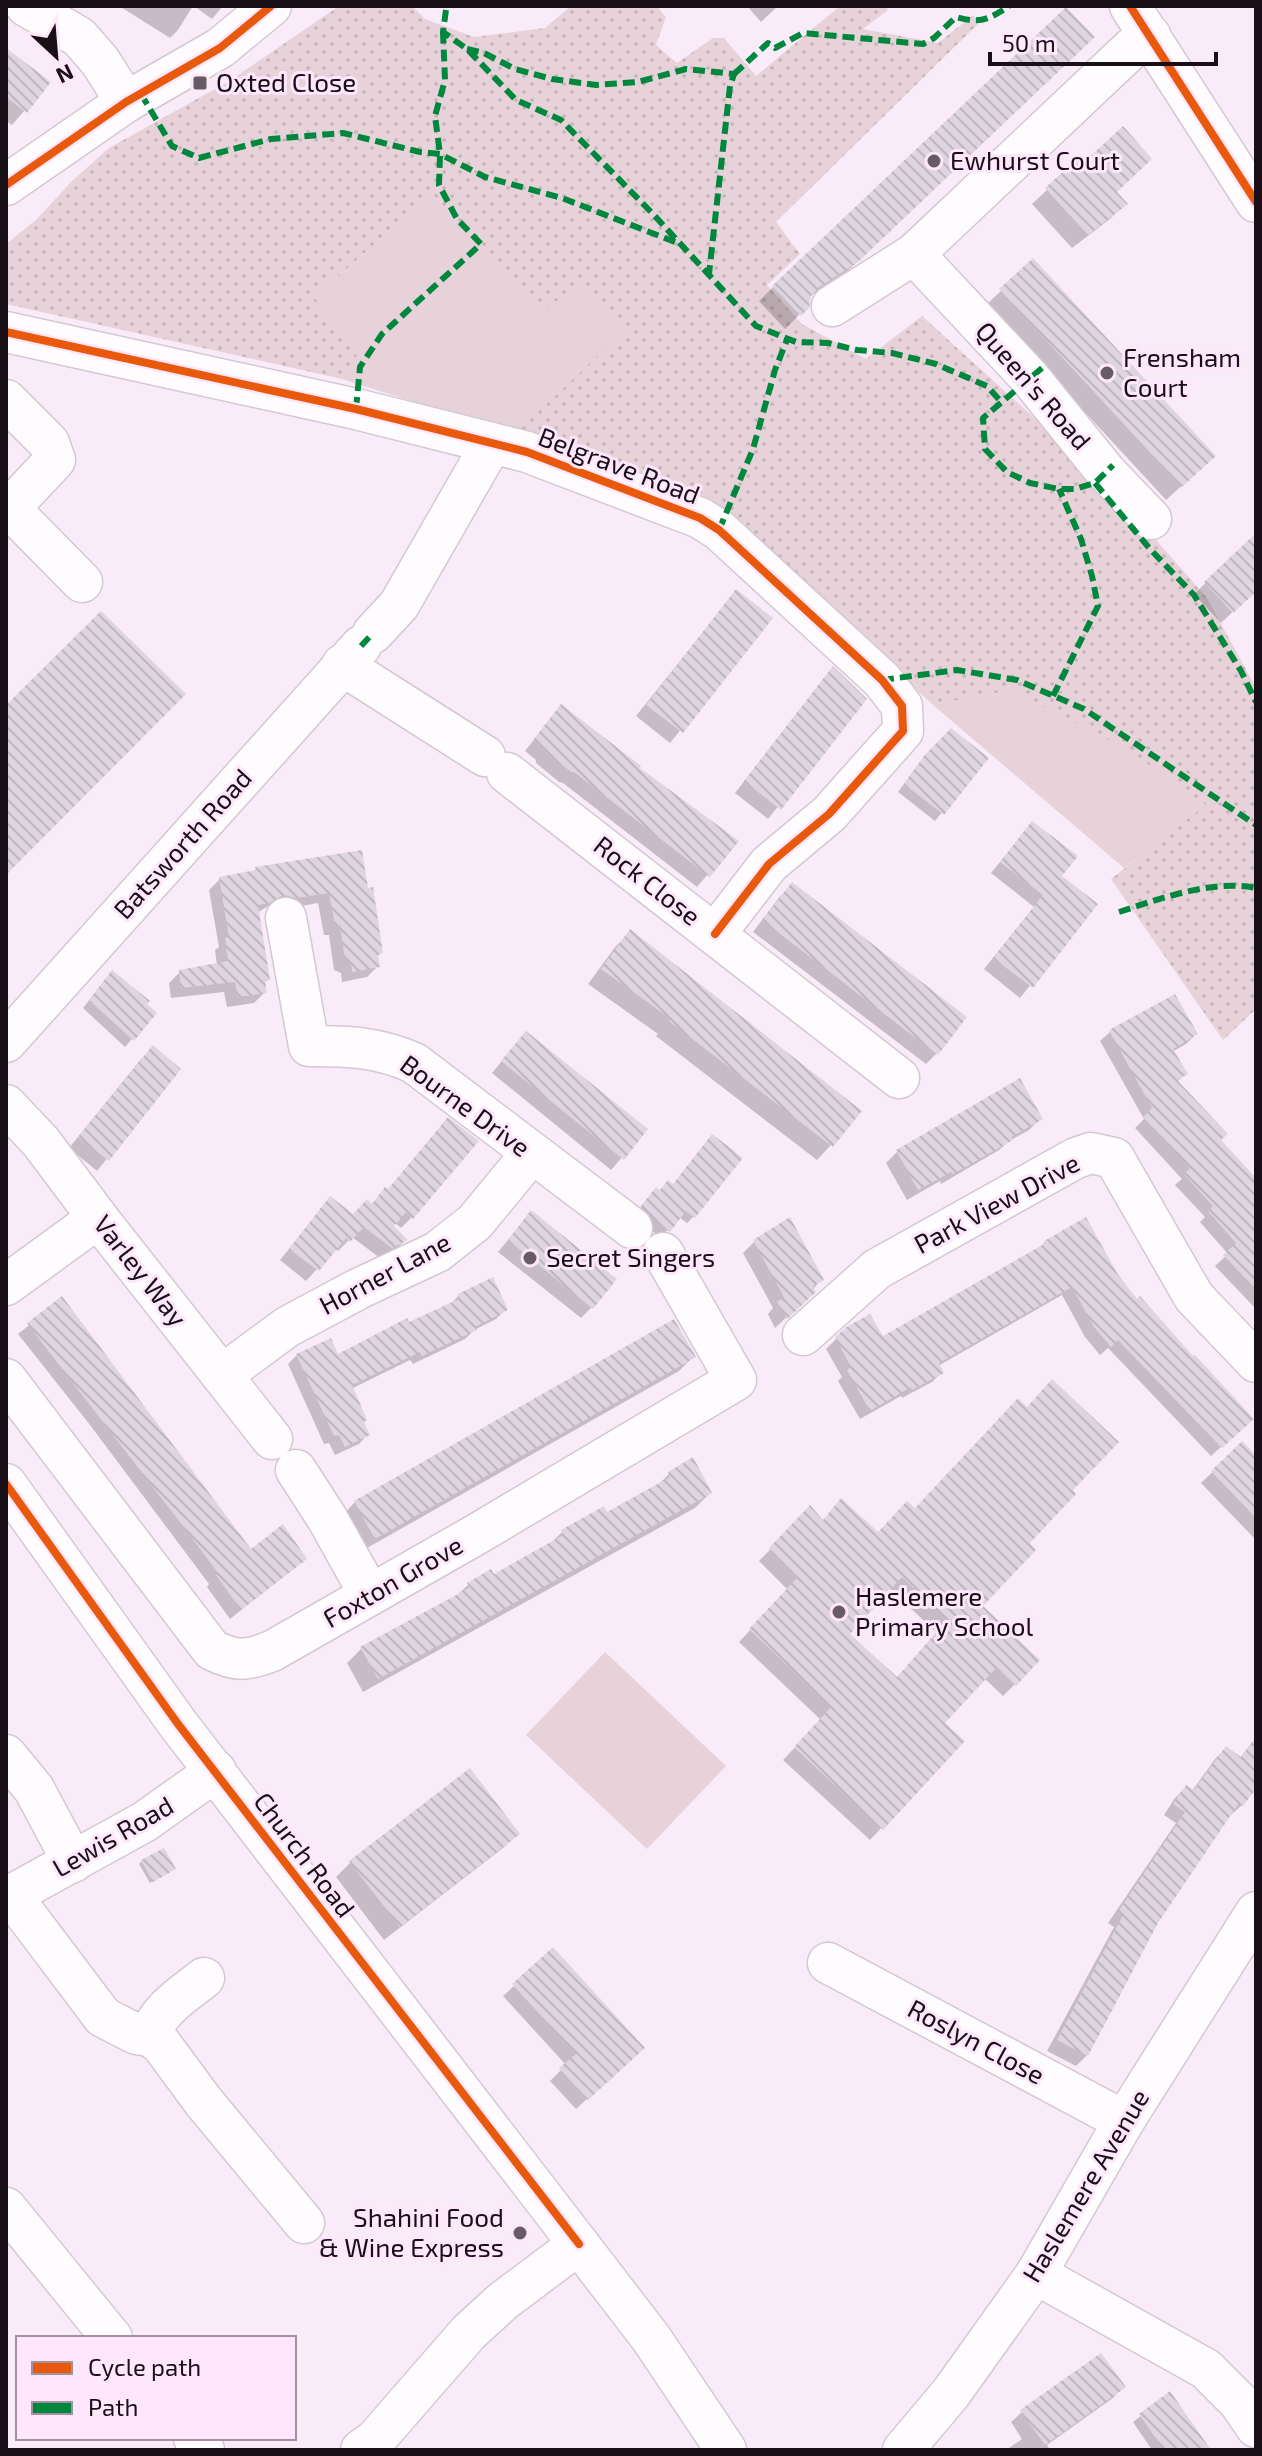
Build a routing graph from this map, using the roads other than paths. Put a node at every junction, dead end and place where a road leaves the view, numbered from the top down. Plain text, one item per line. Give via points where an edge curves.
1 (26, 6) edge
2 (271, 6) edge
3 (1140, 20) edge
4 (126, 102) junction
5 (15, 165) edge
6 (1256, 202) edge
7 (914, 254) junction
8 (832, 306) dead end
9 (6, 332) edge
10 (6, 400) edge
11 (492, 443) junction
12 (8, 510) edge
13 (1151, 519) dead end
14 (82, 582) dead end
15 (359, 648) junction
16 (286, 918) dead end
17 (715, 934) junction
18 (6, 1042) edge
19 (899, 1078) dead end
20 (6, 1105) edge
21 (531, 1154) junction
22 (98, 1218) junction
23 (632, 1228) dead end
24 (663, 1253) dead end
25 (6, 1285) edge
26 (803, 1335) dead end
27 (1256, 1362) edge
28 (222, 1375) junction
29 (6, 1379) edge
30 (272, 1439) dead end
31 (296, 1470) dead end
32 (6, 1484) edge
33 (370, 1595) junction
34 (6, 1755) edge
35 (216, 1771) junction
36 (73, 1862) junction
37 (9, 1896) edge
38 (1256, 1912) edge
39 (828, 1963) dead end
40 (204, 1978) dead end
41 (150, 2036) junction
42 (1124, 2121) junction
43 (6, 2208) edge
44 (304, 2223) dead end
45 (579, 2244) junction
46 (1036, 2274) junction
47 (110, 2336) edge
48 (1256, 2427) edge
49 (361, 2450) edge
50 (726, 2450) edge
51 (903, 2450) edge

1 - 4 street via 79,37
2 - 4 street via 220,48
3 - 6 street
3 - 7 street via 1132,48
4 - 5 street
7 - 8 street
7 - 13 street, Queen's Road
9 - 11 street, Belgrave Road
10 - 12 street via 49,443 55,460
11 - 15 street, Batsworth Road via 399,605
11 - 17 street, Belgrave Road via 700,518 719,530 882,680 902,706 903,731 829,814 769,864
12 - 14 street
15 - 17 street, Rock Close via 496,764
15 - 18 street, Batsworth Road
16 - 21 street, Bourne Drive via 309,1046 389,1053 414,1063
17 - 19 street, Rock Close
20 - 22 street, Varley Way
21 - 23 street, Bourne Drive
21 - 28 street, Horner Lane via 475,1222 437,1252 287,1327
22 - 25 street
22 - 28 street, Varley Way
24 - 33 street, Foxton Grove via 736,1380
26 - 27 street, Park View Drive via 877,1269 1091,1153 1114,1158 1194,1297
28 - 30 street, Varley Way
29 - 33 street, Foxton Grove via 212,1650 232,1659 272,1651
31 - 33 street
32 - 35 street, Church Road
34 - 36 street via 34,1789
35 - 36 street, Lewis Road via 144,1822
35 - 45 street, Church Road
36 - 37 street, Lewis Road
37 - 41 street via 103,2017
38 - 42 street, Haslemere Avenue
39 - 42 street, Roslyn Close
40 - 41 street via 163,2012
41 - 44 street
42 - 46 street, Haslemere Avenue
43 - 47 street
45 - 49 street via 469,2332
45 - 50 street, Church Road via 672,2366
46 - 48 street via 1206,2369
46 - 51 street, Haslemere Avenue

